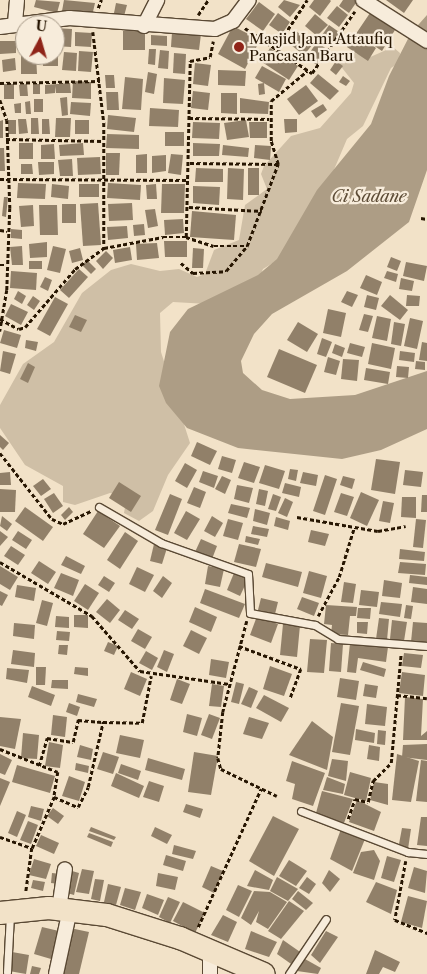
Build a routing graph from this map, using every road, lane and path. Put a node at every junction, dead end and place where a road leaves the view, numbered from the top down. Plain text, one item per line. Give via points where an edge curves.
1 (17, 0) edge
2 (157, 0) edge
3 (249, 0) edge
4 (307, 0) edge
5 (360, 4) edge
6 (16, 15) edge
7 (92, 20) junction
8 (65, 21) edge
9 (233, 21) junction
10 (15, 22) edge
11 (144, 26) junction
12 (0, 27) edge
13 (215, 29) junction
14 (427, 42) edge
15 (277, 46) junction
16 (307, 71) junction
17 (100, 81) junction
18 (0, 83) edge
19 (0, 100) edge
20 (189, 118) junction
21 (269, 119) junction
22 (6, 139) junction
23 (103, 141) junction
24 (0, 144) edge
25 (6, 144) junction
26 (190, 163) junction
27 (278, 164) junction
28 (0, 179) edge
29 (10, 179) junction
30 (104, 180) junction
31 (188, 180) junction
32 (189, 207) junction
33 (262, 212) junction
34 (421, 218) dead end
35 (427, 219) edge
36 (0, 230) edge
37 (7, 231) junction
38 (186, 238) junction
39 (247, 246) junction
40 (104, 248) junction
41 (181, 264) dead end
42 (0, 265) edge
43 (5, 265) junction
44 (1, 319) edge
45 (0, 331) edge
46 (0, 453) edge
47 (99, 507) joint
48 (297, 517) dead end
49 (406, 526) dead end
50 (354, 528) junction
51 (0, 562) edge
52 (250, 612) junction
53 (315, 625) junction
54 (402, 645) junction
55 (239, 646) junction
56 (427, 646) edge
57 (151, 676) junction
58 (229, 684) junction
59 (397, 695) junction
60 (427, 698) edge
61 (290, 699) dead end
62 (102, 722) junction
63 (0, 750) edge
64 (39, 766) junction
65 (261, 789) junction
66 (54, 796) junction
67 (277, 796) dead end
68 (301, 811) dead end
69 (344, 827) junction
70 (0, 836) edge
71 (32, 848) junction
72 (408, 852) junction
73 (427, 854) edge
74 (65, 869) dead end
75 (64, 909) junction
76 (12, 911) edge
77 (326, 919) dead end
78 (427, 933) edge
79 (201, 946) junction
80 (8, 972) dead end
81 (56, 974) edge
82 (210, 974) edge
83 (264, 974) edge
84 (289, 974) edge

1 - 6 street
2 - 11 street
3 - 9 street
4 - 15 path
5 - 14 street
5 - 16 path via 316,71
7 - 8 street
7 - 11 street
7 - 17 path
9 - 13 street
9 - 15 path
10 - 12 street
11 - 13 street
13 - 20 path via 210,56 190,62
15 - 16 path
16 - 21 path via 271,101
17 - 18 path
17 - 23 path
19 - 22 path
20 - 21 path
20 - 26 path
21 - 27 path
22 - 23 path
22 - 25 path
23 - 30 path
24 - 25 path
25 - 29 path
26 - 27 path
26 - 31 path
27 - 33 path
28 - 29 path
29 - 30 path
29 - 37 path
30 - 31 path
30 - 40 path
31 - 32 path
32 - 33 path
32 - 38 path
33 - 39 path
34 - 35 path
36 - 37 path
37 - 43 path
38 - 39 path via 214,246
38 - 40 path
39 - 41 path via 226,271 193,273
40 - 44 path via 75,269 25,327 19,329
42 - 43 path
43 - 44 path
44 - 45 path
46 - 47 path via 52,519 63,524 73,522
47 - 52 lane via 161,542 248,574
48 - 50 path
49 - 50 path via 378,531
50 - 53 path via 339,577
51 - 57 path via 92,616 115,638 130,662
52 - 53 lane
52 - 55 path
53 - 54 lane via 338,639
54 - 56 lane
54 - 59 path
55 - 58 path
55 - 61 path via 301,670
57 - 58 path via 188,676
57 - 62 path via 142,723
58 - 65 path via 219,740 221,769
59 - 60 path
59 - 69 path via 391,763 373,781 368,802 355,800
62 - 64 path via 78,720 73,742 48,738
62 - 66 path via 88,787 78,807
63 - 64 path
64 - 66 path via 58,772
65 - 67 path
65 - 79 path
66 - 71 path
68 - 69 lane
69 - 72 lane
70 - 71 path
71 - 76 path
72 - 73 lane
72 - 78 path via 394,914 396,920
74 - 75 street
75 - 76 main road
75 - 79 main road via 107,915
75 - 81 street
76 - 80 lane
77 - 84 lane
79 - 82 street
79 - 83 main road

